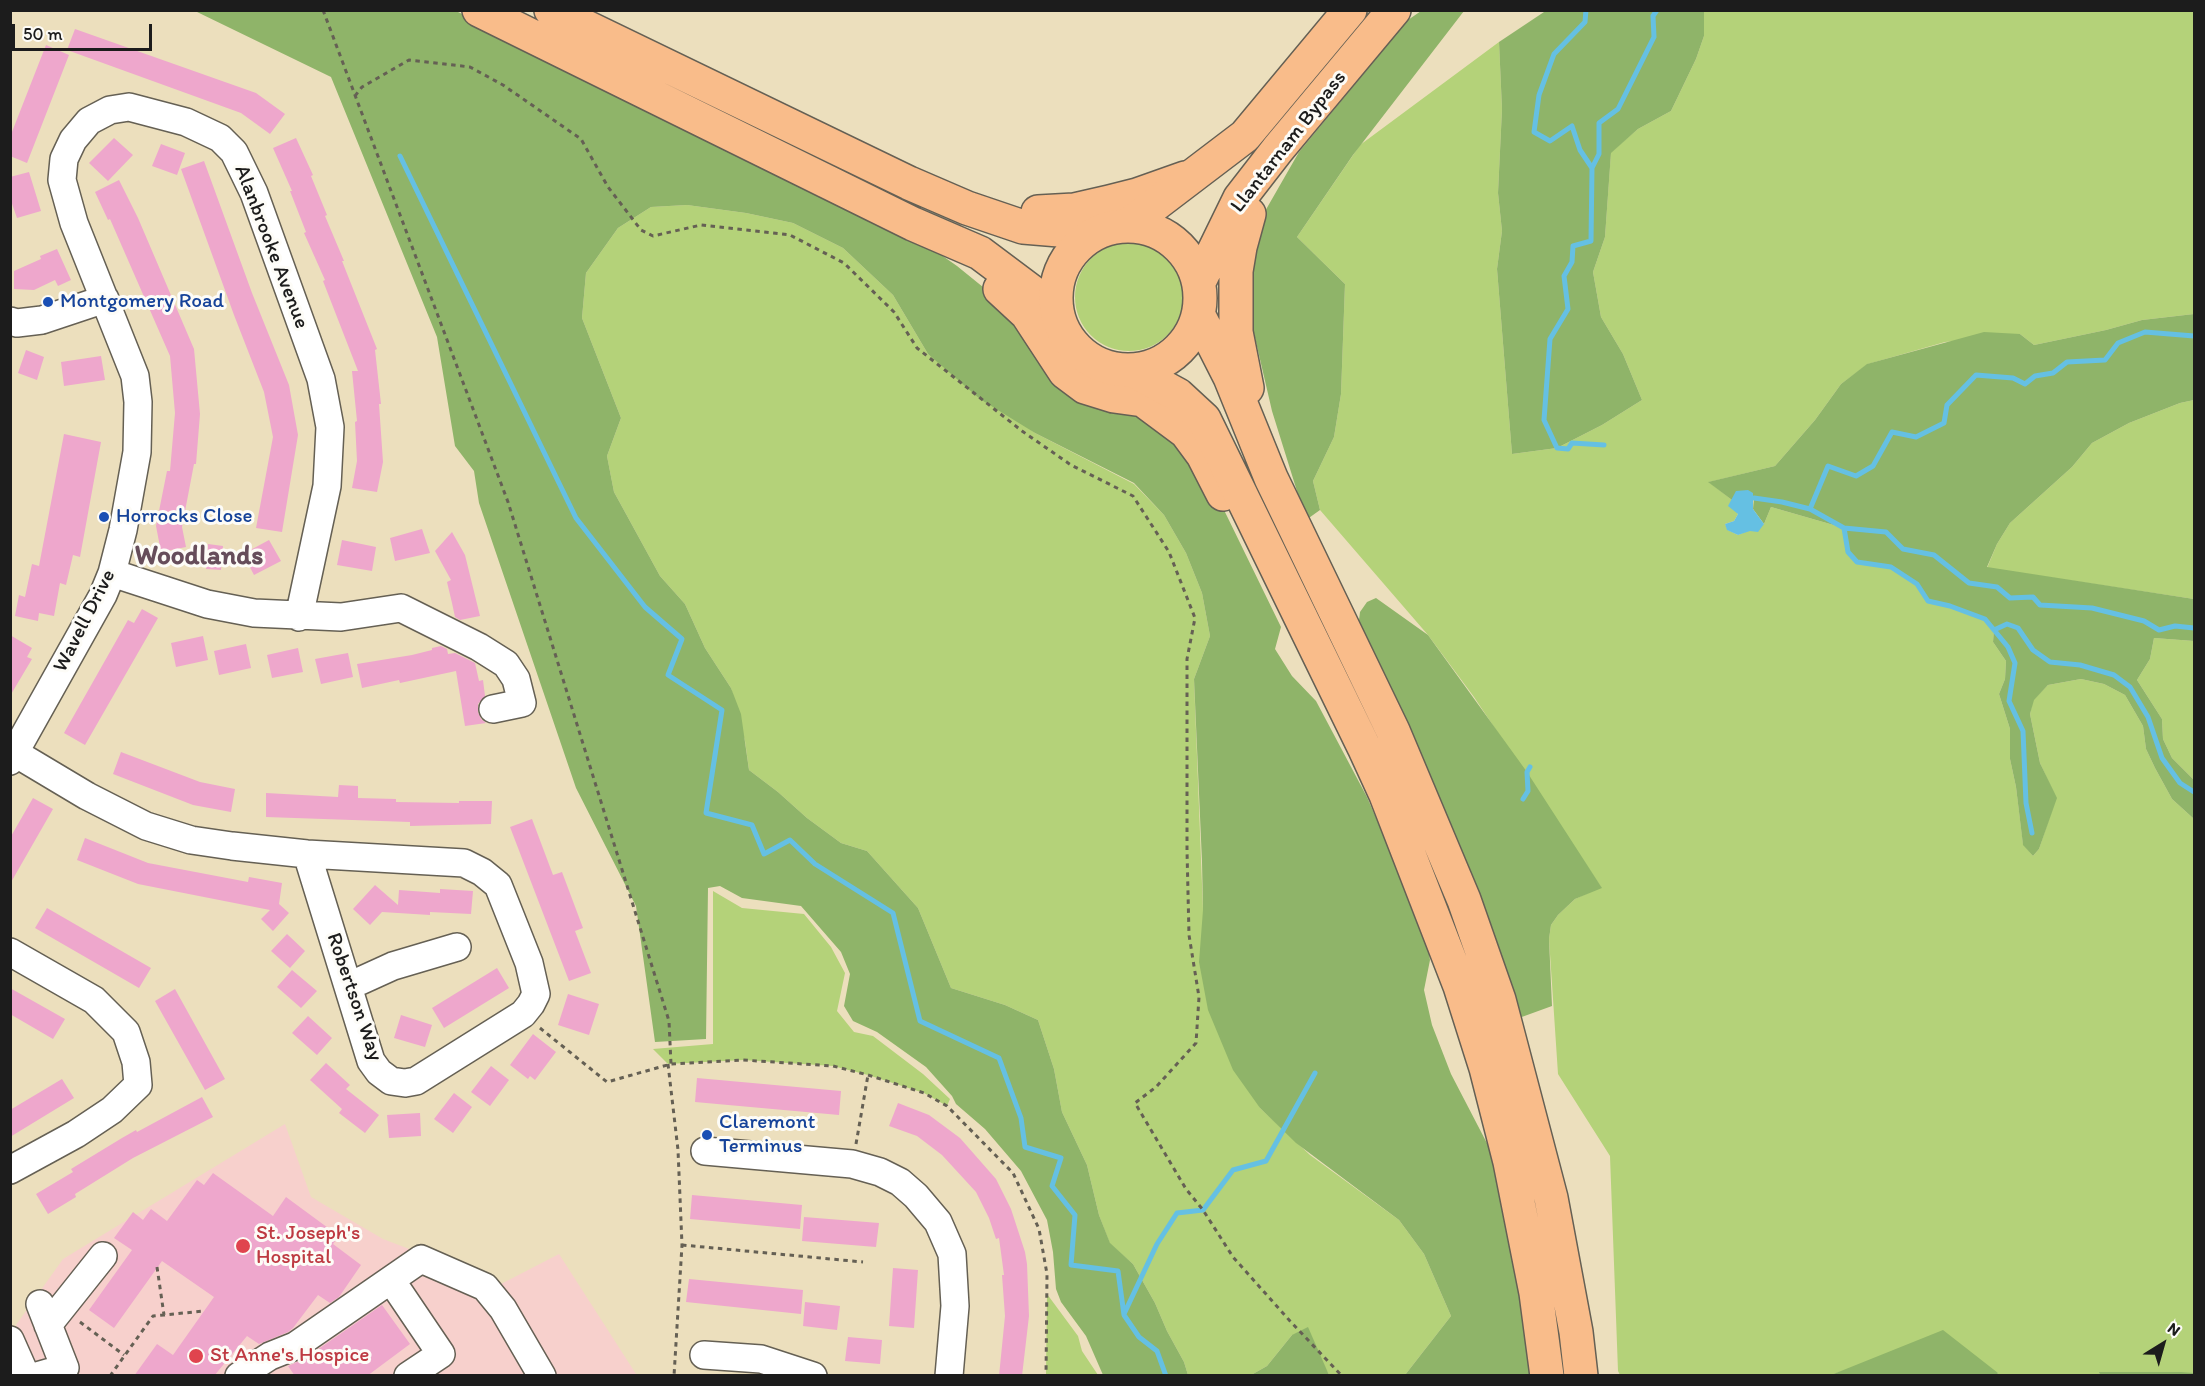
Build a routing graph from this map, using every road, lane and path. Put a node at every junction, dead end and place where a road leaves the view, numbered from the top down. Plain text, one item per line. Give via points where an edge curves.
1 (323, 10) edge
2 (479, 10) edge
3 (551, 10) edge
4 (1392, 15) edge
5 (1344, 16) edge
6 (355, 96) junction
7 (1278, 149) junction
8 (1196, 174) junction
9 (967, 208) junction
10 (912, 224) junction
11 (1128, 225) junction
12 (1095, 233) junction
13 (1199, 282) junction
14 (105, 299) junction
15 (1056, 310) junction
16 (1199, 316) junction
17 (10, 321) edge
18 (1134, 371) junction
19 (1257, 443) junction
20 (1272, 560) junction
21 (112, 573) junction
22 (299, 616) junction
23 (494, 710) dead end
24 (13, 757) edge
25 (307, 854) junction
26 (457, 947) dead end
27 (10, 952) edge
28 (348, 986) junction
29 (523, 1014) junction
30 (669, 1064) junction
31 (868, 1075) junction
32 (705, 1151) dead end
33 (852, 1164) junction
34 (10, 1170) edge
35 (682, 1245) junction
36 (103, 1256) dead end
37 (863, 1262) dead end
38 (157, 1267) dead end
39 (391, 1280) junction
40 (204, 1311) dead end
41 (50, 1314) junction
42 (164, 1315) junction
43 (10, 1341) edge
44 (124, 1355) junction
45 (704, 1355) dead end
46 (447, 1365) edge
47 (70, 1372) edge
48 (26, 1376) edge
49 (37, 1376) edge
50 (110, 1376) edge
51 (239, 1376) edge
52 (408, 1376) edge
53 (542, 1376) edge
54 (674, 1376) edge
55 (813, 1376) edge
56 (949, 1376) edge
57 (1046, 1376) edge
58 (1342, 1376) edge
59 (1547, 1376) edge
60 (1581, 1376) edge

1 - 6 path
2 - 10 main road
3 - 9 main road
4 - 7 main road, Llantarnam Bypass
5 - 8 main road, Llantarnam Bypass via 1245,136
6 - 30 path via 508,502 669,1021
6 - 58 path via 362,87 410,60 470,67 581,139 608,187 641,230 653,236 701,225 790,235 844,263 894,312 917,348 1071,465 1132,496 1169,552 1195,618 1187,658 1188,934 1199,997 1196,1043 1155,1087 1135,1102 1186,1189 1233,1257
7 - 13 main road, Llantarnam Bypass via 1240,198
7 - 19 main road via 1248,217 1236,271 1236,332
8 - 9 main road via 1137,195 1074,210
8 - 11 main road, Llantarnam Bypass
9 - 12 main road via 1023,227
10 - 15 main road via 980,253
10 - 20 main road via 977,267 1027,314 1071,377 1085,387 1143,400 1186,432 1203,455 1239,523
11 - 12 main road
11 - 13 main road via 1153,229 1174,241 1190,259
12 - 15 main road via 1077,246 1063,265 1056,287
13 - 16 main road
14 - 17 street via 42,320
14 - 21 street, Wavell Drive via 135,376 138,402 137,452
14 - 22 street, Alanbrooke Avenue via 74,223 62,180 64,159 73,140 89,122 110,110 129,107 186,122 220,138 234,152 254,193 321,379 330,427 327,486
15 - 18 main road via 1075,348 1112,369
16 - 18 main road via 1190,337 1175,354
16 - 19 main road
18 - 20 main road via 1178,395 1204,419
19 - 60 main road via 1393,732 1472,922 1499,1000 1551,1198
20 - 59 main road via 1377,776 1460,986 1510,1162 1536,1293
21 - 22 street via 207,604 254,614
21 - 24 street, Wavell Drive
22 - 23 street via 341,617 401,608 506,664 516,679 522,703
24 - 25 street via 146,826 191,840
25 - 28 street, Robertson Way
25 - 29 street via 464,863 482,872 498,885 529,963 536,994
26 - 28 street via 393,966
27 - 34 street via 94,1000 126,1032 136,1062 138,1085 112,1110 76,1134
28 - 29 street, Robertson Way via 371,1061 391,1081 416,1081
29 - 30 path via 607,1082
30 - 31 path via 743,1060 833,1066
30 - 35 path
31 - 33 path
31 - 57 path via 924,1093 947,1106 1013,1173 1039,1229 1047,1274
32 - 33 street
33 - 56 street via 900,1182 938,1222 952,1254 955,1306
35 - 37 path
35 - 54 path
36 - 41 street
38 - 42 path
39 - 46 street
39 - 51 street via 294,1346
39 - 53 street via 421,1259 485,1287
40 - 42 path
41 - 44 path via 71,1315
41 - 47 street
42 - 44 path via 153,1316
43 - 48 street
44 - 50 path
45 - 55 street via 761,1359
46 - 52 street
47 - 49 street

